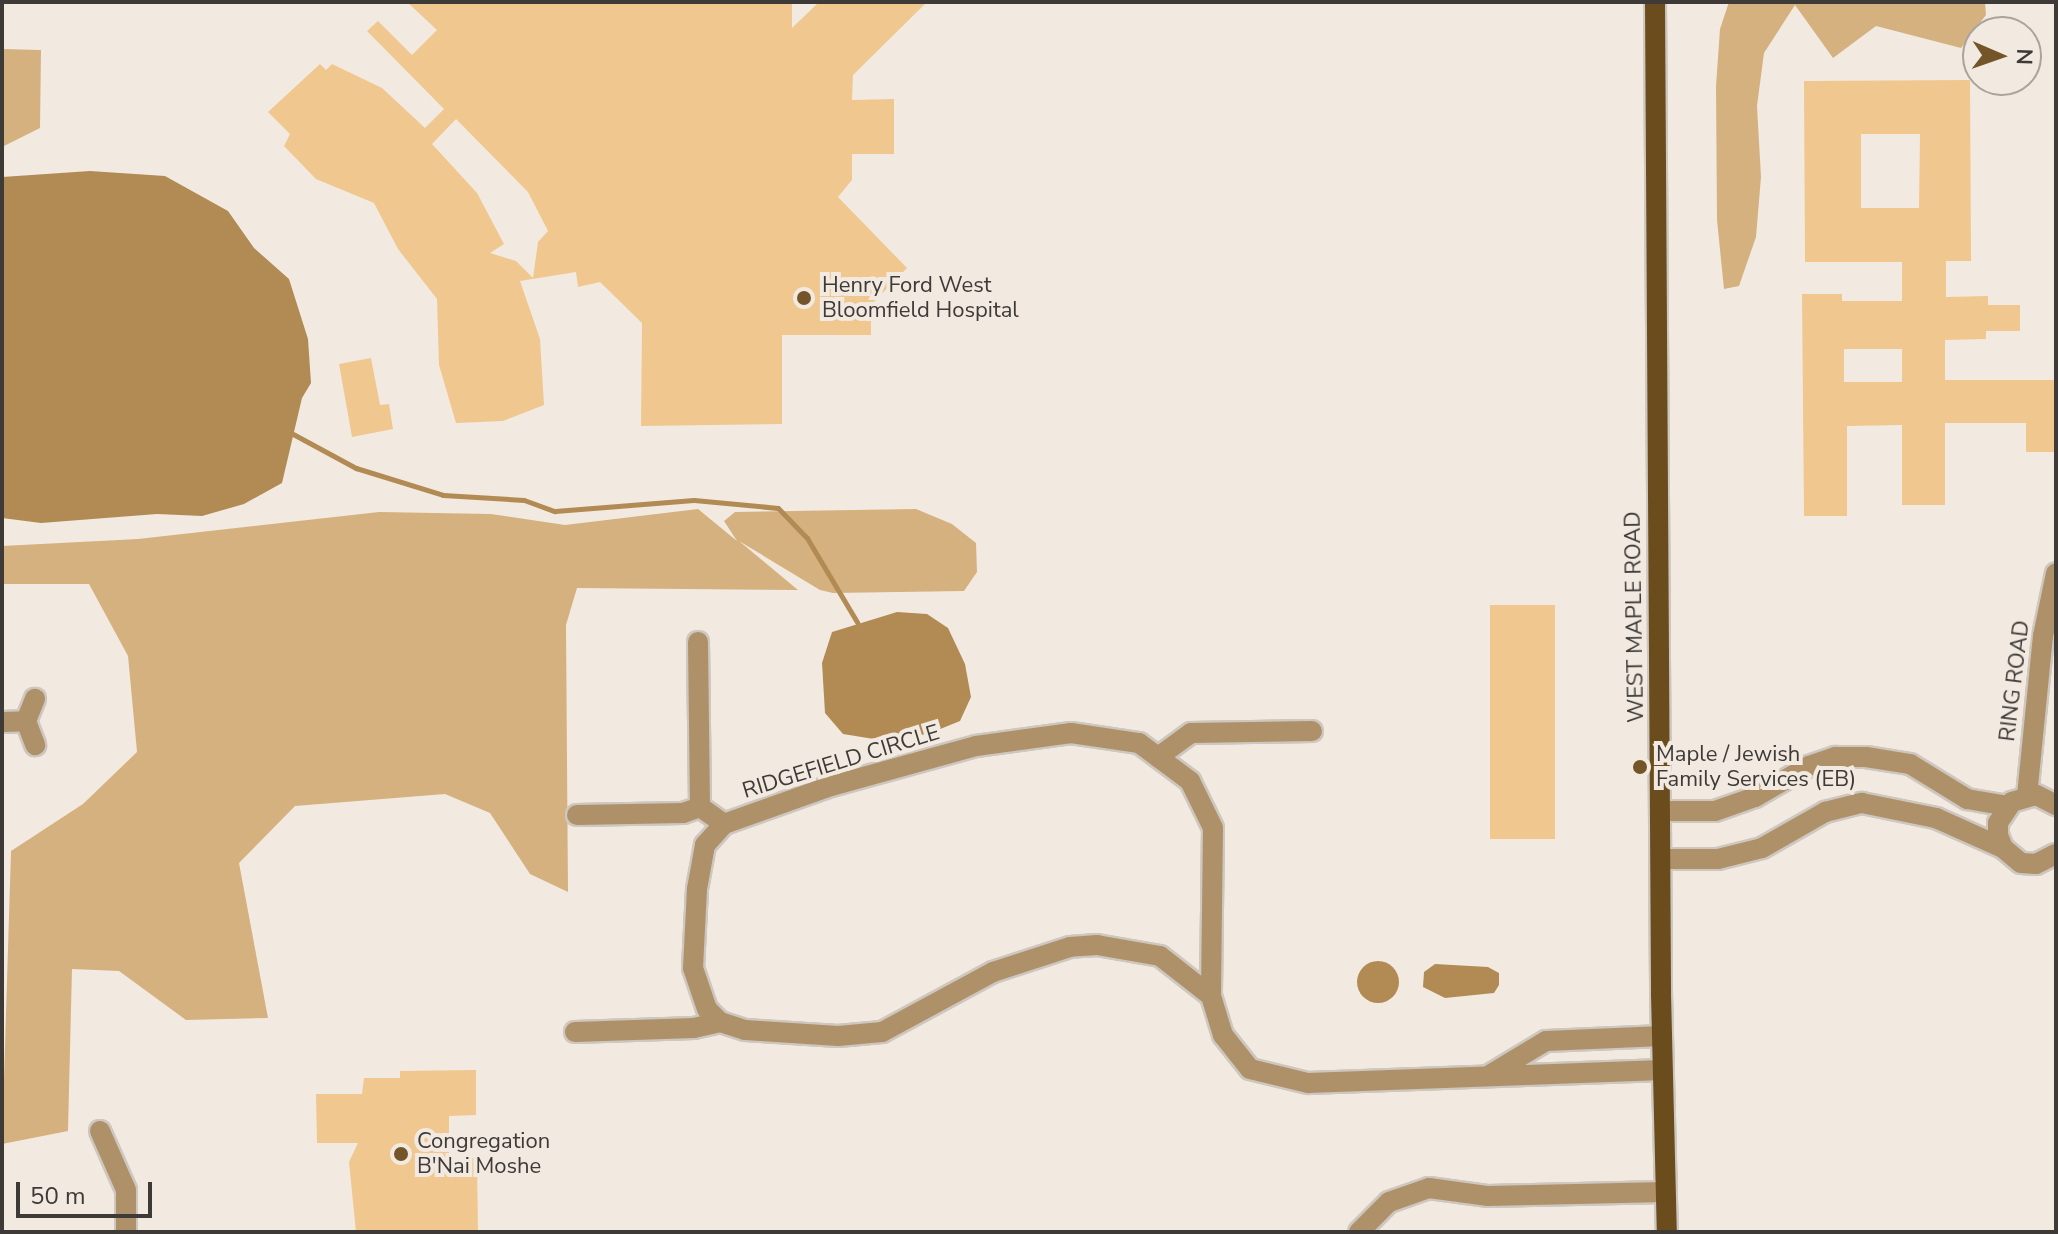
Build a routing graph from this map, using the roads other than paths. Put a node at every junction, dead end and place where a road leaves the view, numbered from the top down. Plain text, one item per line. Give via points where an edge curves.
1 (1655, 2) edge
2 (2056, 573) edge
3 (698, 642) dead end
4 (35, 699) dead end
5 (26, 721) junction
6 (2, 722) edge
7 (1312, 731) dead end
8 (35, 745) dead end
9 (1158, 757) junction
10 (2027, 796) junction
11 (2056, 805) edge
12 (2008, 806) junction
13 (700, 807) junction
14 (1661, 811) junction
15 (577, 815) dead end
16 (724, 824) junction
17 (2003, 848) junction
18 (2056, 854) edge
19 (1661, 859) junction
20 (1211, 996) junction
21 (720, 1022) junction
22 (575, 1032) dead end
23 (1662, 1036) junction
24 (1663, 1070) junction
25 (1491, 1074) junction
26 (100, 1131) dead end
27 (1665, 1192) junction
28 (126, 1232) edge
29 (1359, 1232) edge
30 (1667, 1232) edge

1 - 14 main road, WEST MAPLE ROAD
2 - 10 street, RING ROAD via 2041,651
3 - 13 street
4 - 5 street
5 - 6 street
5 - 8 street
7 - 9 street via 1191,733
9 - 16 street, RIDGEFIELD CIRCLE via 1139,743 1071,733 976,746 831,786
9 - 20 street, RIDGEFIELD CIRCLE via 1190,781 1213,828
10 - 11 street
10 - 12 street
12 - 14 street via 1967,799 1910,764 1835,757 1715,811
12 - 17 street via 1998,823
13 - 15 street via 683,813
13 - 16 street
14 - 19 main road, WEST MAPLE ROAD
16 - 21 street, RIDGEFIELD CIRCLE via 705,845 693,968 707,1009
17 - 18 street via 2021,863 2036,864
17 - 19 street via 1936,818 1862,803 1825,812 1762,848 1718,859
19 - 23 main road, WEST MAPLE ROAD
20 - 21 street via 1160,956 1070,947 993,972 882,1032 792,1034
20 - 25 street, RIDGEFIELD CIRCLE via 1223,1035 1250,1069 1308,1083 1437,1081
21 - 22 street via 694,1028
23 - 24 main road, WEST MAPLE ROAD
23 - 25 street, RIDGEFIELD CIRCLE via 1546,1041
24 - 25 street, RIDGEFIELD CIRCLE
24 - 27 main road, WEST MAPLE ROAD
26 - 28 street via 126,1190
27 - 29 street via 1488,1196 1429,1188 1389,1202
27 - 30 main road, WEST MAPLE ROAD

